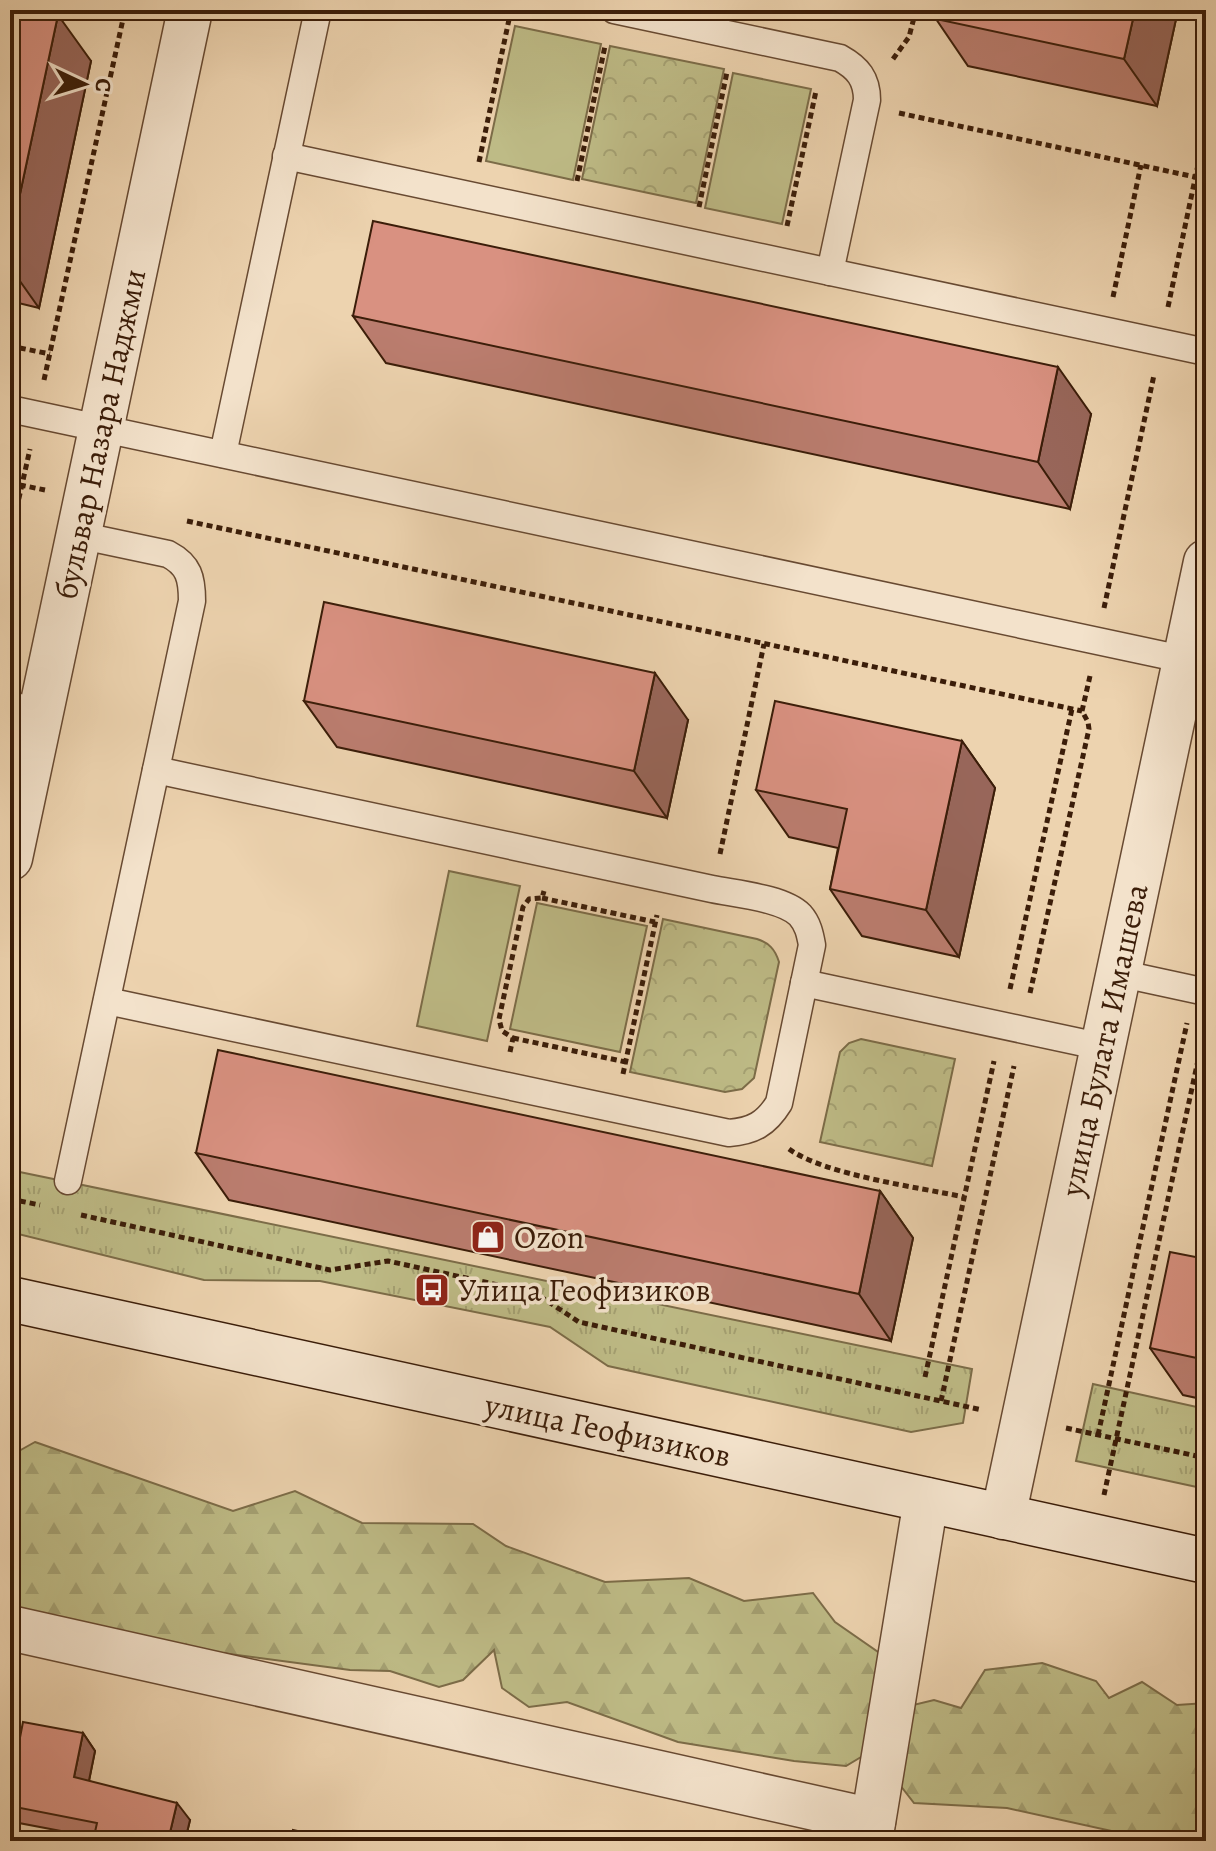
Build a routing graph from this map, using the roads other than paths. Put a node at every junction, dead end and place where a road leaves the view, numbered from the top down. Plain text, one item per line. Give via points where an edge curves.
1 (190, 10) edge
2 (318, 10) edge
3 (614, 10) edge
4 (286, 156) junction
5 (830, 272) junction
6 (1206, 352) edge
7 (10, 409) edge
8 (101, 428) junction
9 (223, 454) junction
10 (82, 517) junction
11 (1206, 562) edge
12 (1196, 661) edge
13 (26, 708) edge
14 (156, 770) junction
15 (10, 858) edge
16 (1118, 973) junction
17 (804, 983) junction
18 (1200, 991) edge
19 (107, 1001) junction
20 (1103, 1047) junction
21 (68, 1181) dead end
22 (10, 1299) edge
23 (926, 1500) junction
24 (1003, 1517) junction
25 (1206, 1561) edge
26 (10, 1628) edge
27 (871, 1831) edge

1 - 8 street, бульвар Назара Наджми
2 - 4 lane
3 - 5 lane via 851,64 867,90
4 - 5 lane
4 - 9 lane
5 - 6 lane
7 - 8 lane
8 - 9 lane
8 - 10 street, бульвар Назара Наджми
9 - 12 lane
10 - 13 street, бульвар Назара Наджми
10 - 14 lane via 179,560 192,581
11 - 12 street, улица Булата Имашева
12 - 16 street, улица Булата Имашева
13 - 15 street, бульвар Назара Наджми
14 - 17 lane via 777,903 801,916 809,928 812,945
14 - 19 lane
16 - 18 lane
16 - 20 street, улица Булата Имашева
17 - 19 lane via 779,1103 760,1126 729,1133
17 - 20 lane
19 - 21 lane
20 - 24 street, улица Булата Имашева
22 - 23 street, улица Геофизиков
23 - 24 street, улица Геофизиков
23 - 27 street
24 - 25 street, улица Геофизиков
26 - 27 street

